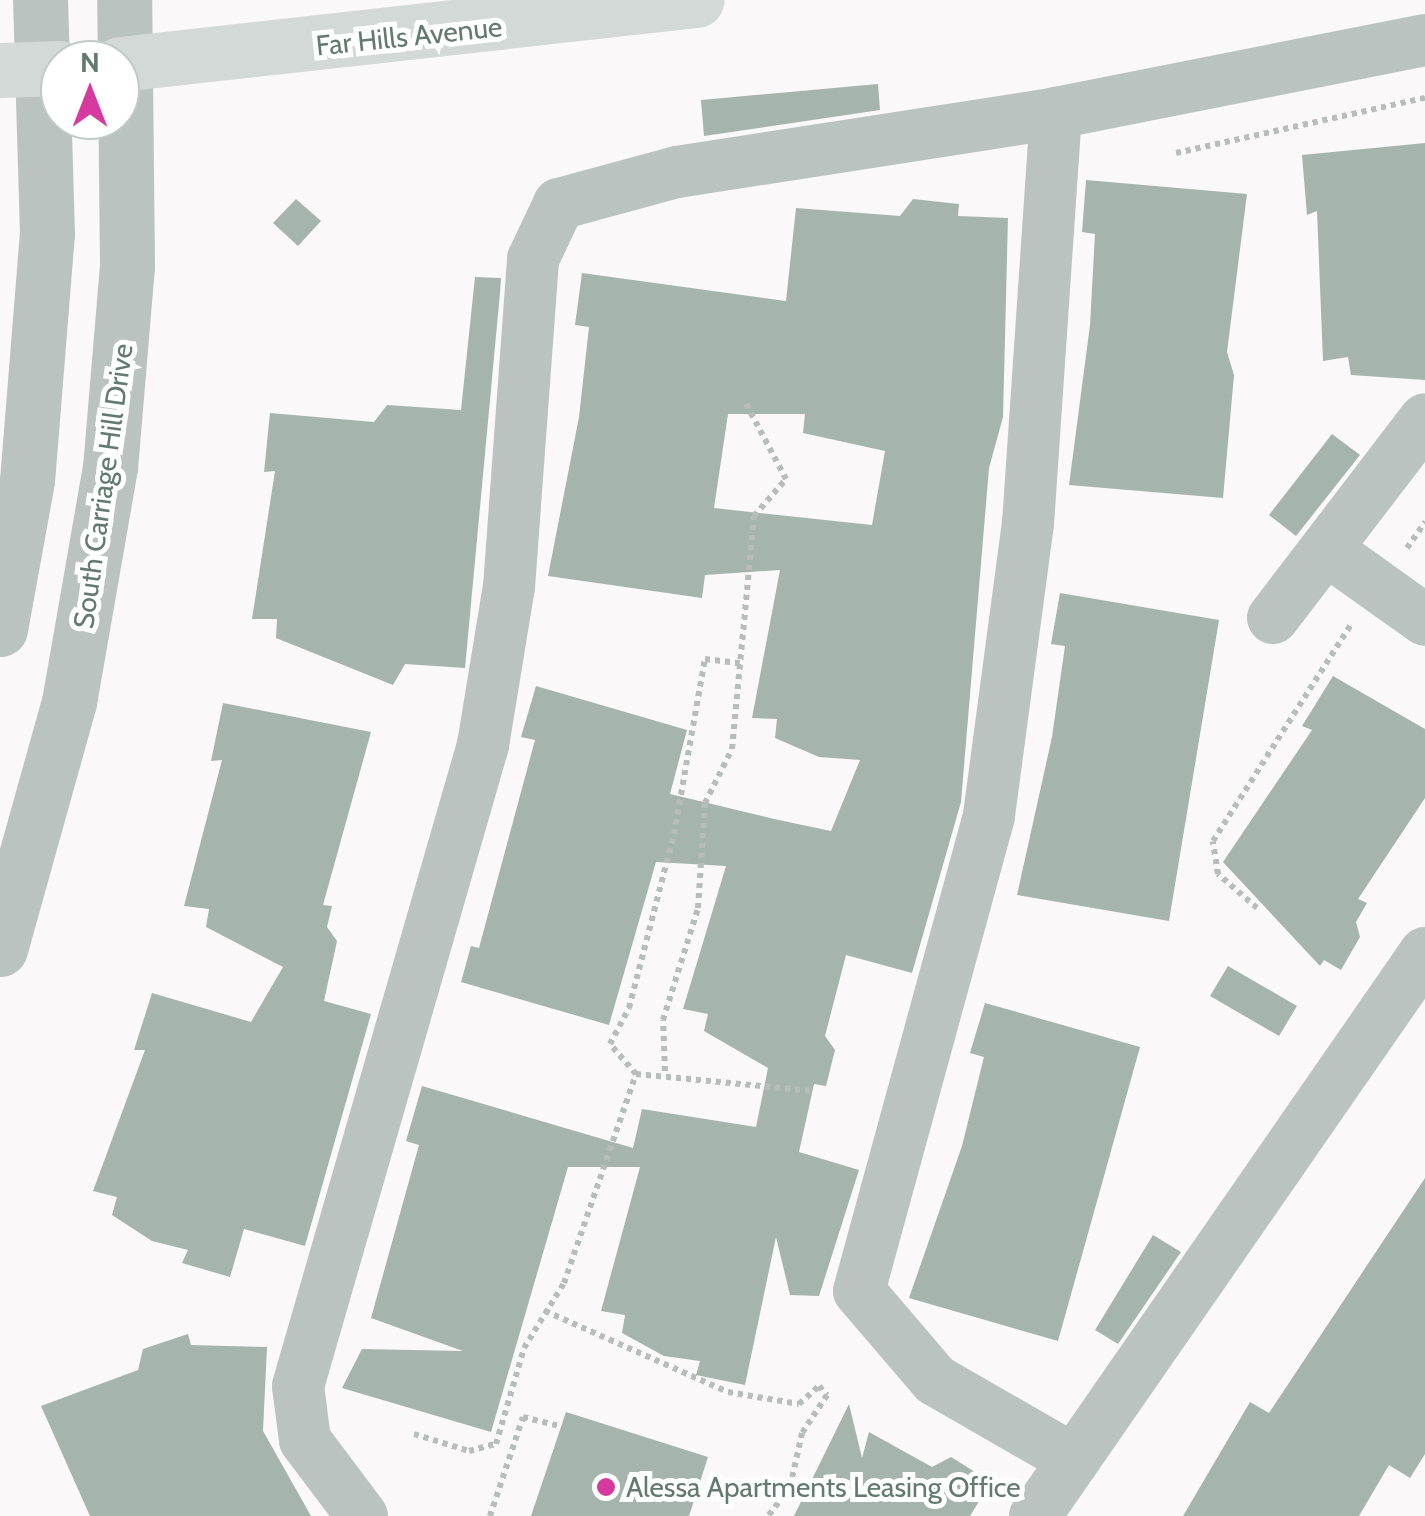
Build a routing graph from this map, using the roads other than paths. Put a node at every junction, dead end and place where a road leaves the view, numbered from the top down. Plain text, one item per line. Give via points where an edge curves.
1 (696, 0) edge
2 (125, 34) edge
3 (1425, 40) edge
4 (36, 45) edge
5 (1056, 113) junction
6 (1425, 419) edge
7 (1327, 550) junction
8 (1273, 618) dead end
9 (1425, 620) edge
10 (0, 629) edge
11 (0, 949) edge
12 (1425, 952) edge
13 (1074, 1460) junction
14 (362, 1516) edge
15 (1035, 1516) edge

1 - 2 main road, Far Hills Avenue
2 - 11 street, South Carriage Hill Drive via 124,322 100,544 70,702
3 - 5 street
4 - 10 street via 47,234 36,390
5 - 13 street via 1028,523 990,816 859,1291 935,1380
5 - 14 street via 677,172 559,204 552,218 533,259 509,587 483,746 298,1386 306,1440
6 - 7 street
7 - 8 street
7 - 9 street
12 - 13 street
13 - 15 street

